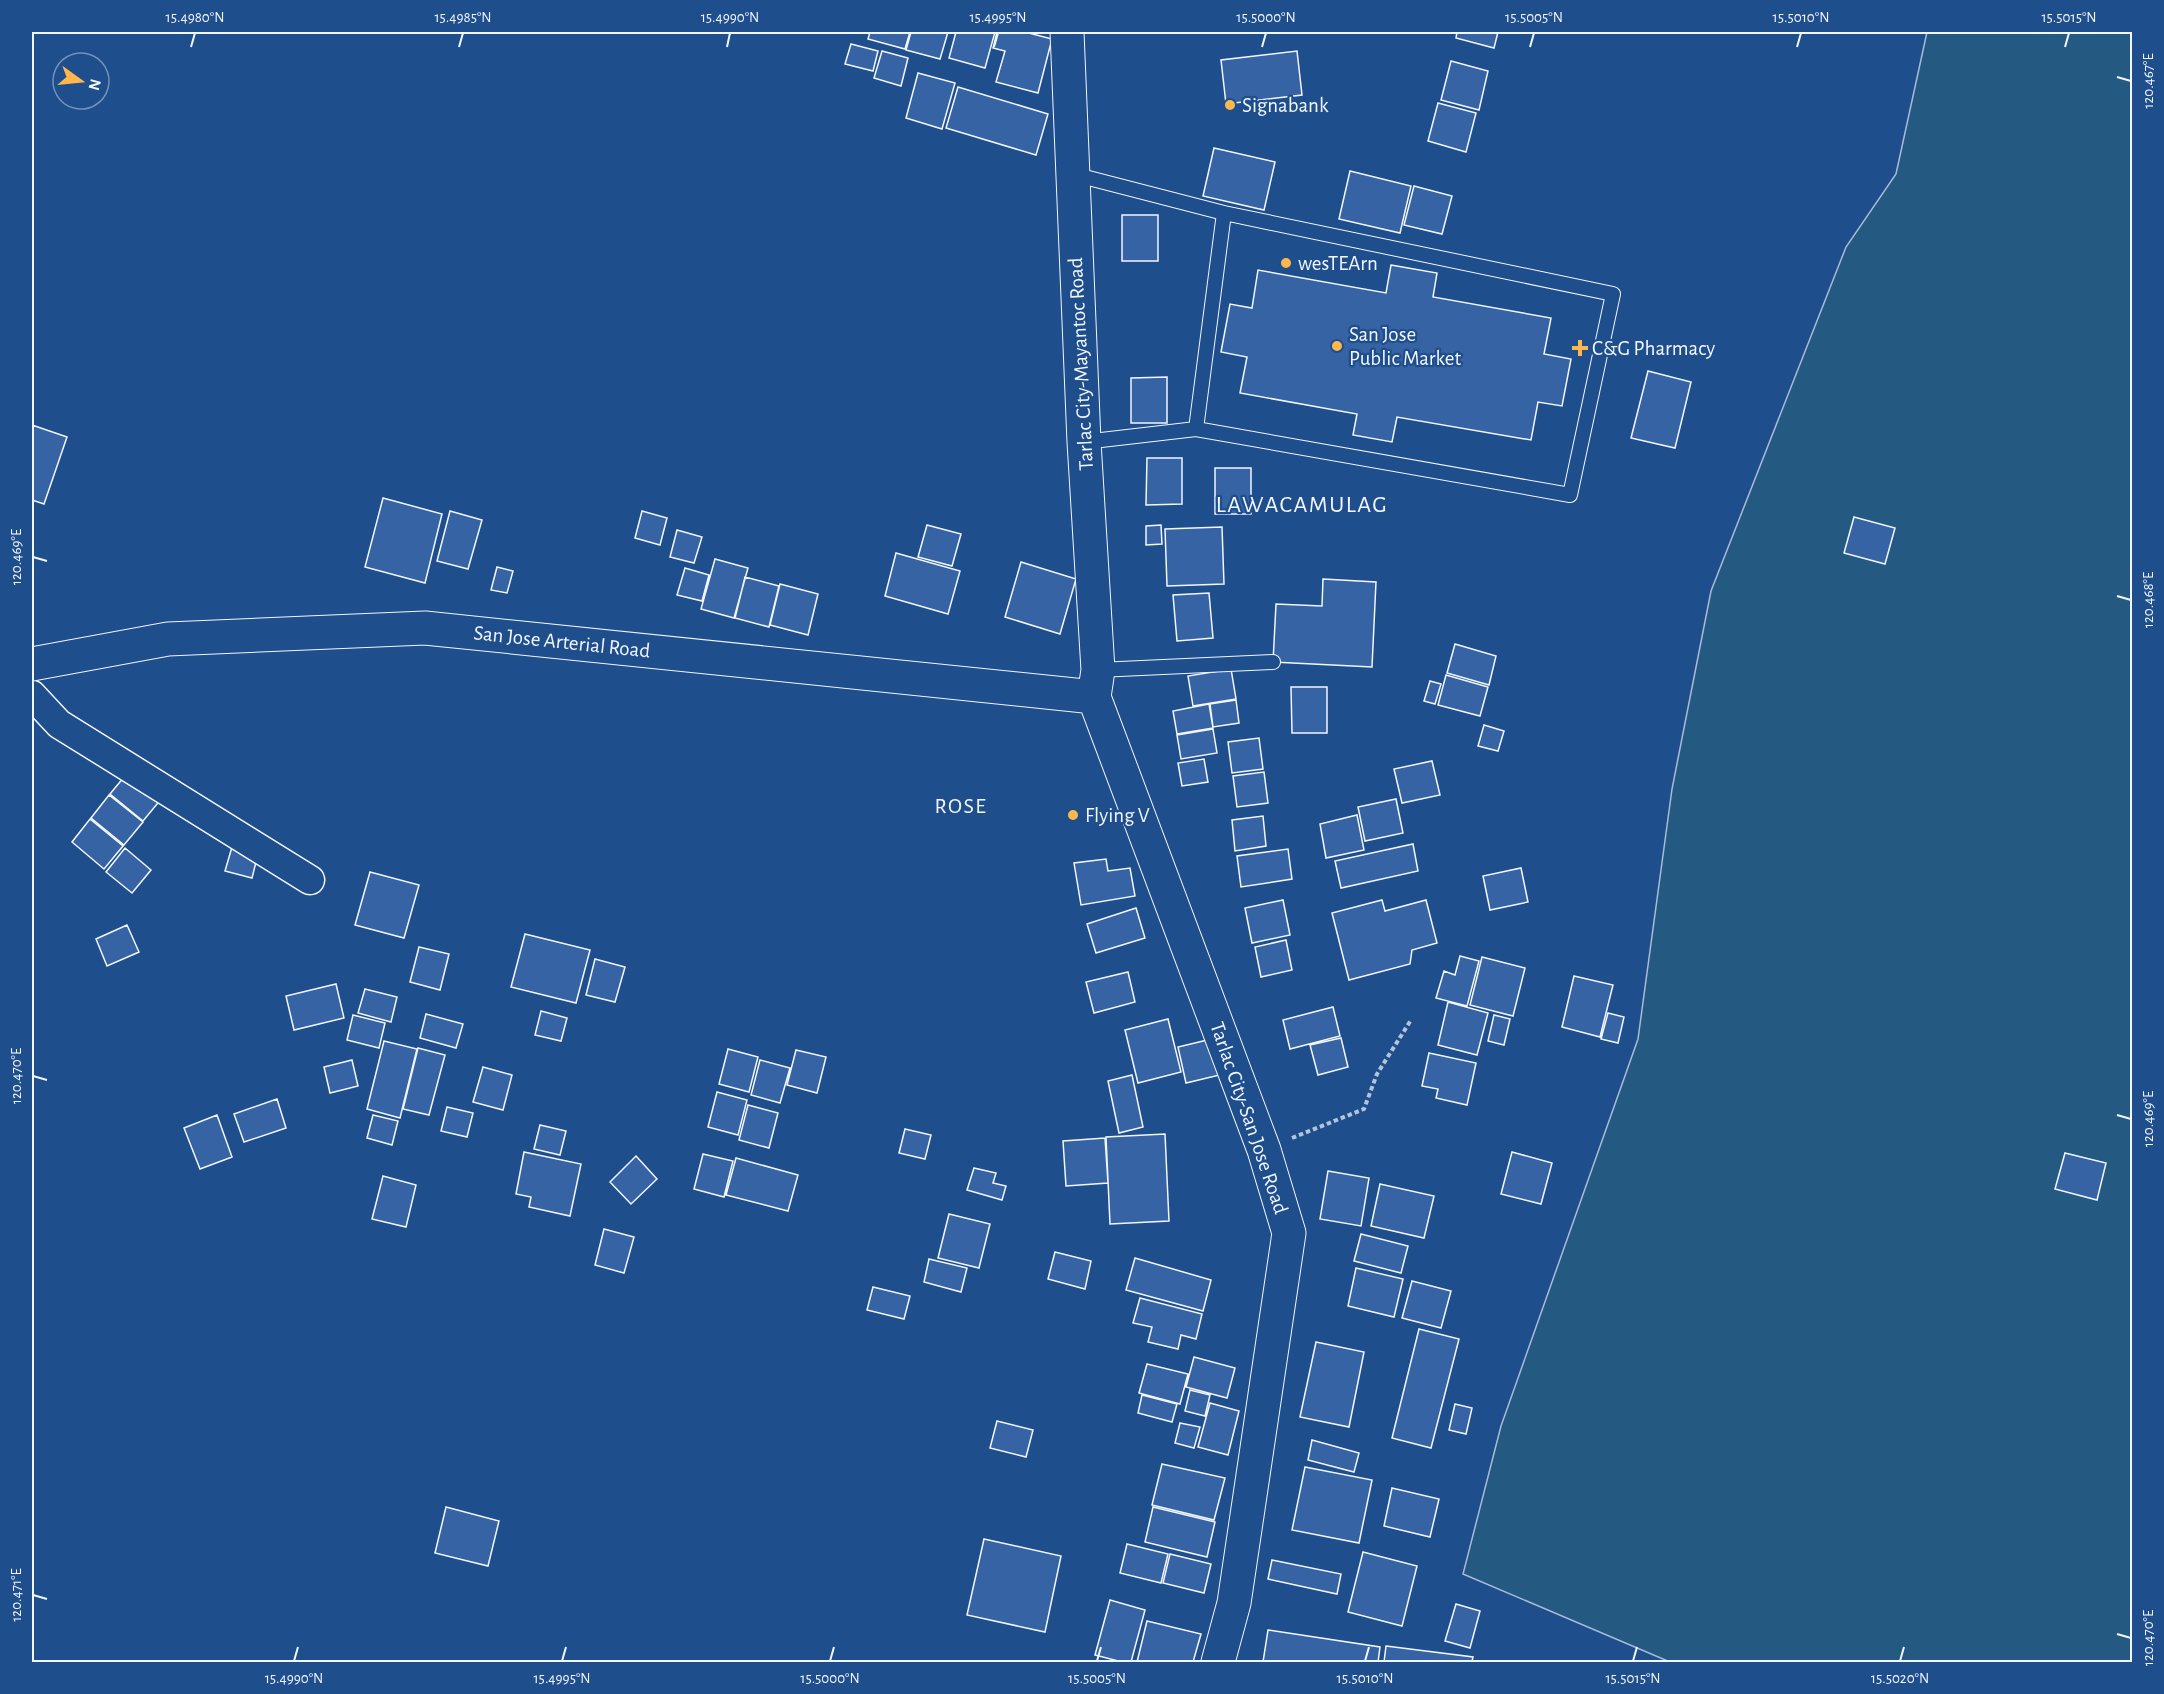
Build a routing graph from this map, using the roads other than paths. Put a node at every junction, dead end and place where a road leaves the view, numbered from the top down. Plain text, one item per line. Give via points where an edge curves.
1 (1067, 32) edge
2 (1073, 174) junction
3 (1224, 213) junction
4 (1196, 429) junction
5 (1084, 442) junction
6 (1273, 662) dead end
7 (32, 664) edge
8 (1096, 683) junction
9 (32, 695) edge
10 (310, 880) dead end
11 (1218, 1662) edge

1 - 2 main road, Tarlac City-Mayantoc Road
2 - 3 lane
2 - 5 main road, Tarlac City-Mayantoc Road
3 - 4 lane
3 - 4 lane via 1613,294 1570,495
4 - 5 lane
5 - 8 main road, Tarlac City-Mayantoc Road
6 - 8 lane
7 - 8 main road, San Jose Arterial Road via 168,639 425,628
8 - 11 main road, Tarlac City-San Jose Road via 1264,1150 1289,1233 1234,1603
9 - 10 street via 59,724

